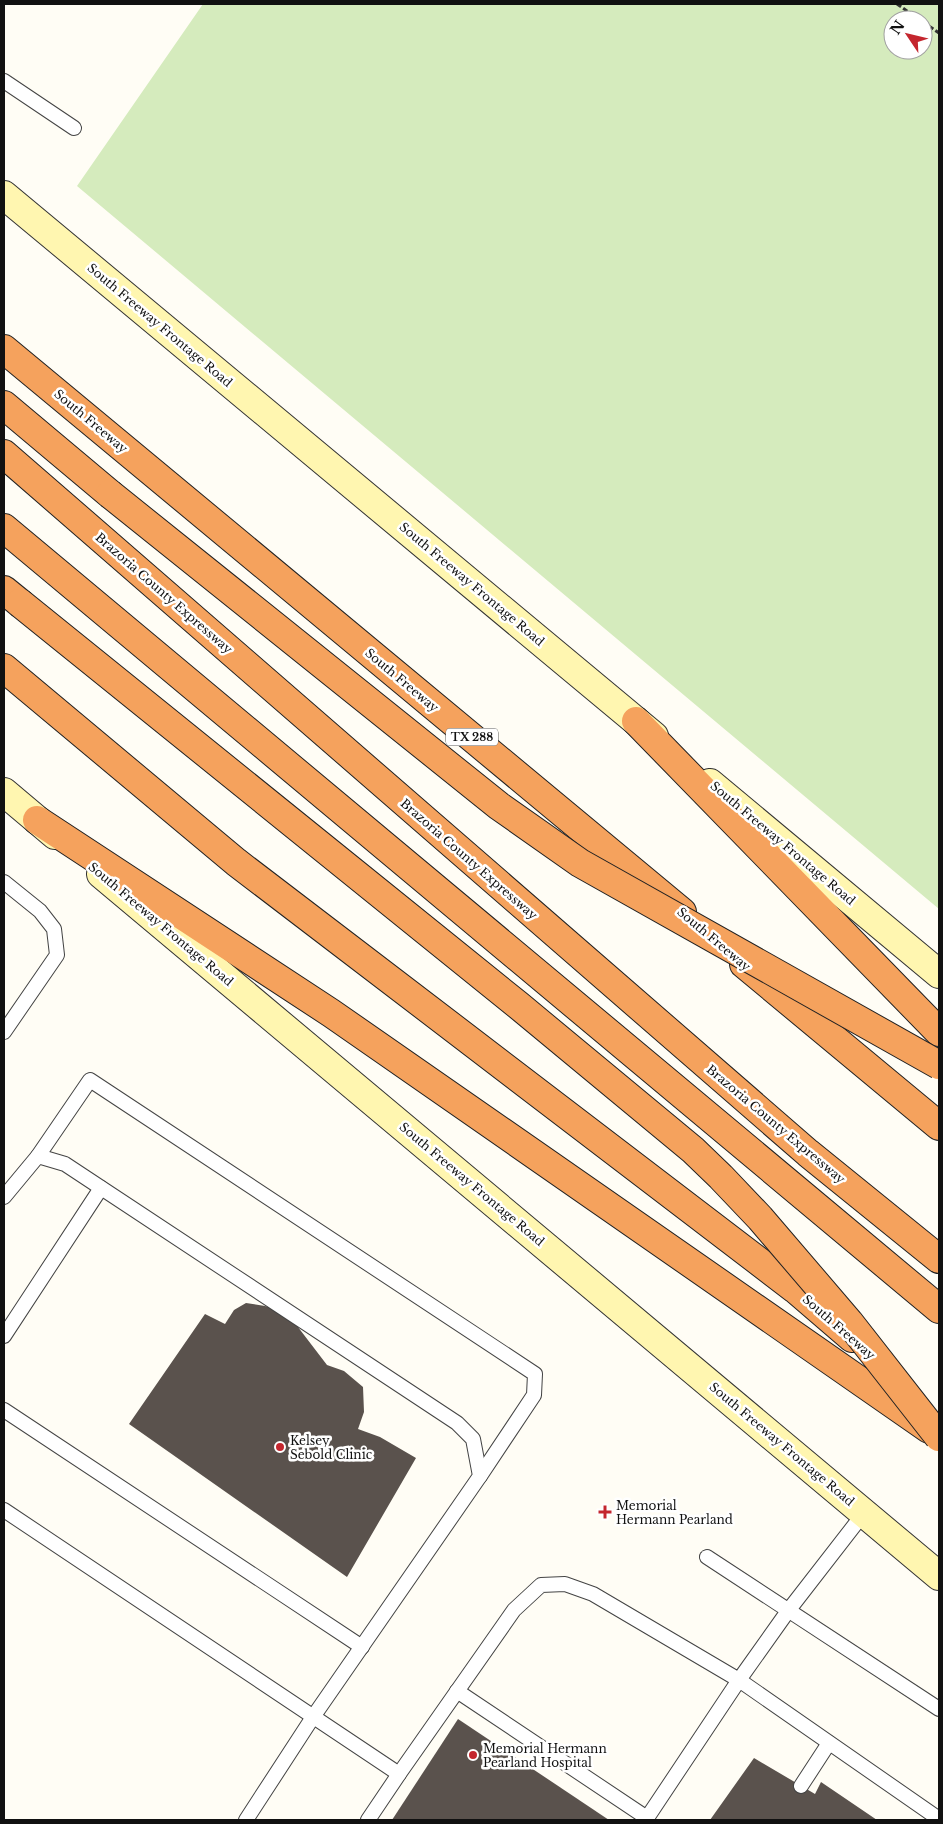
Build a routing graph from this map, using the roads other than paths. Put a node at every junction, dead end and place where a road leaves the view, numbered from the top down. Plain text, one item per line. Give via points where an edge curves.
1 (4, 81) edge
2 (74, 128) dead end
3 (4, 195) edge
4 (4, 349) edge
5 (4, 406) edge
6 (4, 454) edge
7 (4, 528) edge
8 (12, 597) edge
9 (4, 668) edge
10 (636, 721) junction
11 (4, 792) edge
12 (37, 820) junction
13 (4, 882) edge
14 (939, 974) edge
15 (4, 1032) edge
16 (939, 1032) edge
17 (939, 1065) edge
18 (939, 1126) edge
19 (38, 1156) junction
20 (101, 1188) junction
21 (4, 1197) edge
22 (939, 1259) edge
23 (939, 1309) edge
24 (4, 1336) edge
25 (4, 1410) edge
26 (939, 1415) edge
27 (939, 1437) edge
28 (480, 1476) junction
29 (4, 1510) edge
30 (864, 1513) junction
31 (706, 1557) dead end
32 (939, 1576) edge
33 (788, 1610) junction
34 (362, 1647) junction
35 (739, 1680) junction
36 (457, 1691) junction
37 (939, 1709) edge
38 (314, 1717) junction
39 (829, 1743) junction
40 (399, 1774) junction
41 (801, 1786) dead end
42 (649, 1819) edge
43 (246, 1820) edge
44 (368, 1820) edge
45 (939, 1820) edge

1 - 2 lane
3 - 10 main road, South Freeway Frontage Road
4 - 18 highway, South Freeway / TX 288
5 - 17 highway, bridge via 499,806 580,863
6 - 22 highway, Brazoria County Expressway via 808,1153
7 - 23 highway
8 - 27 highway, bridge via 693,1150 760,1218 849,1322
9 - 26 highway, South Freeway via 236,862 796,1289
10 - 14 main road, South Freeway Frontage Road
10 - 16 highway
11 - 12 main road, South Freeway Frontage Road
12 - 27 highway via 331,1013
12 - 30 main road, South Freeway Frontage Road
13 - 15 lane via 40,911 54,929 57,955
19 - 20 lane via 65,1164
19 - 21 lane
19 - 28 lane via 90,1080 535,1374 534,1395
20 - 24 lane
20 - 28 lane via 457,1423 473,1439
25 - 34 lane
28 - 34 lane
29 - 38 lane
30 - 32 main road, South Freeway Frontage Road
30 - 33 lane
31 - 33 lane
33 - 35 lane
33 - 37 lane
34 - 38 lane
35 - 36 lane via 593,1594 565,1584 541,1585 514,1610
35 - 39 lane
35 - 42 lane
36 - 40 lane
36 - 42 lane
38 - 40 lane
38 - 43 lane
39 - 41 lane
39 - 45 lane
40 - 44 lane

